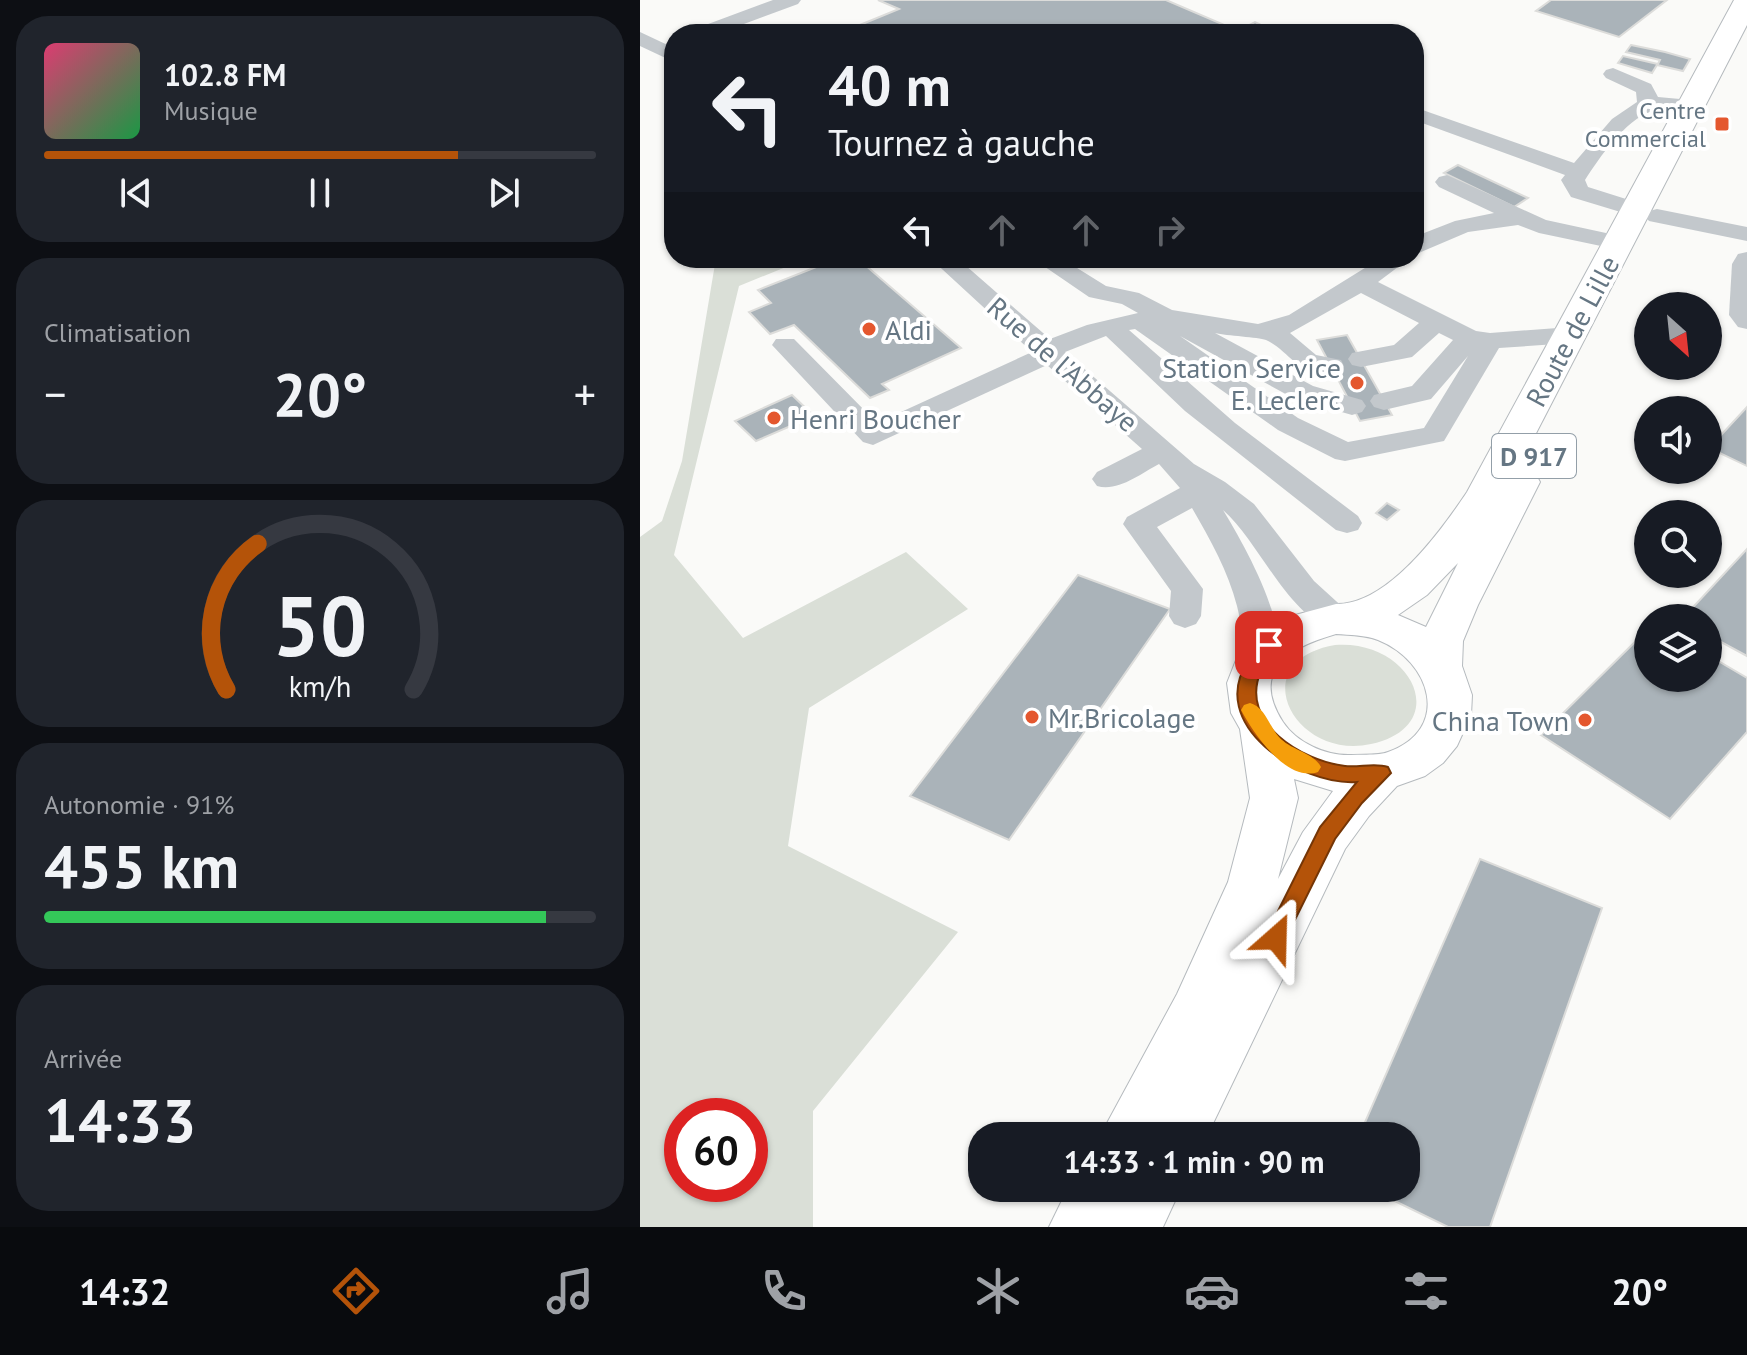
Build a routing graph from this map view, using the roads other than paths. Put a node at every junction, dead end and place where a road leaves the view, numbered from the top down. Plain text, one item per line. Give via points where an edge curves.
1 (791, 0) edge
2 (1747, 0) edge
3 (726, 24) edge
4 (640, 38) edge
5 (1747, 43) edge
6 (664, 47) edge
7 (1613, 74) dead end
8 (1648, 105) junction
9 (1691, 106) junction
10 (1424, 117) edge
11 (1578, 172) junction
12 (1447, 182) dead end
13 (1647, 213) junction
14 (1517, 218) junction
15 (1747, 234) edge
16 (1424, 242) edge
17 (1620, 243) junction
18 (1747, 259) edge
19 (953, 268) edge
20 (1060, 268) edge
21 (1382, 268) edge
22 (1359, 282) junction
23 (1745, 292) edge
24 (1154, 320) junction
25 (1747, 321) edge
26 (1436, 322) junction
27 (1111, 327) junction
28 (1271, 331) junction
29 (1571, 335) junction
30 (1480, 340) junction
31 (785, 345) dead end
32 (1049, 352) junction
33 (1361, 359) dead end
34 (1331, 366) dead end
35 (1384, 401) dead end
36 (1352, 406) dead end
37 (1181, 471) junction
38 (1107, 479) dead end
39 (1347, 523) dead end
40 (1185, 616) dead end
41 (1343, 619) junction
42 (1262, 653) junction
43 (1440, 666) junction
44 (1262, 731) junction
45 (1381, 773) junction
46 (1136, 1122) edge
47 (1185, 1122) edge
48 (1092, 1202) edge
49 (1145, 1202) edge
50 (1078, 1227) edge
51 (1132, 1227) edge

1 - 3 street
2 - 9 main road, Route de Lille / D 917
4 - 6 street
5 - 13 main road, Route de Lille / D 917
7 - 8 street via 1644,88
8 - 9 street
8 - 11 street via 1592,151
9 - 13 main road, Route de Lille / D 917
10 - 11 street
11 - 13 street via 1573,180 1579,192
12 - 14 street
13 - 15 street
13 - 17 main road, Route de Lille / D 917
13 - 43 main road, Route de Lille / D 917 via 1457,605 1442,641
14 - 16 street via 1459,225
14 - 17 street
17 - 29 main road, Route de Lille / D 917
18 - 23 street
19 - 32 street, Rue de l'Abbaye
20 - 24 street via 1098,292 1130,298
21 - 22 street
22 - 26 street
22 - 28 street
23 - 25 street via 1742,315
24 - 27 street
24 - 28 street
24 - 30 street via 1288,424 1345,452 1434,435
24 - 36 street via 1303,392
26 - 30 street
26 - 33 street via 1403,351
27 - 32 street
27 - 39 street via 1259,459
28 - 34 street via 1307,361
29 - 30 street
29 - 41 main road, Route de Lille / D 917 via 1452,547 1384,607
30 - 35 street via 1421,393
31 - 32 street via 873,436
32 - 37 street, Rue de l'Abbaye
37 - 38 street
37 - 40 street via 1138,524 1187,589
37 - 41 street, Rue de l'Abbaye via 1203,480 1257,526 1313,604
37 - 42 street, Rue de l'Abbaye via 1235,558 1259,623
41 - 42 main road via 1288,632
41 - 43 main road via 1403,633
42 - 44 main road via 1247,691
43 - 45 main road via 1451,698 1444,730 1420,757
44 - 45 main road via 1283,753 1313,768 1347,775
44 - 46 main road via 1274,798 1253,882 1196,1011
45 - 47 main road via 1327,833
48 - 50 main road
49 - 51 main road

